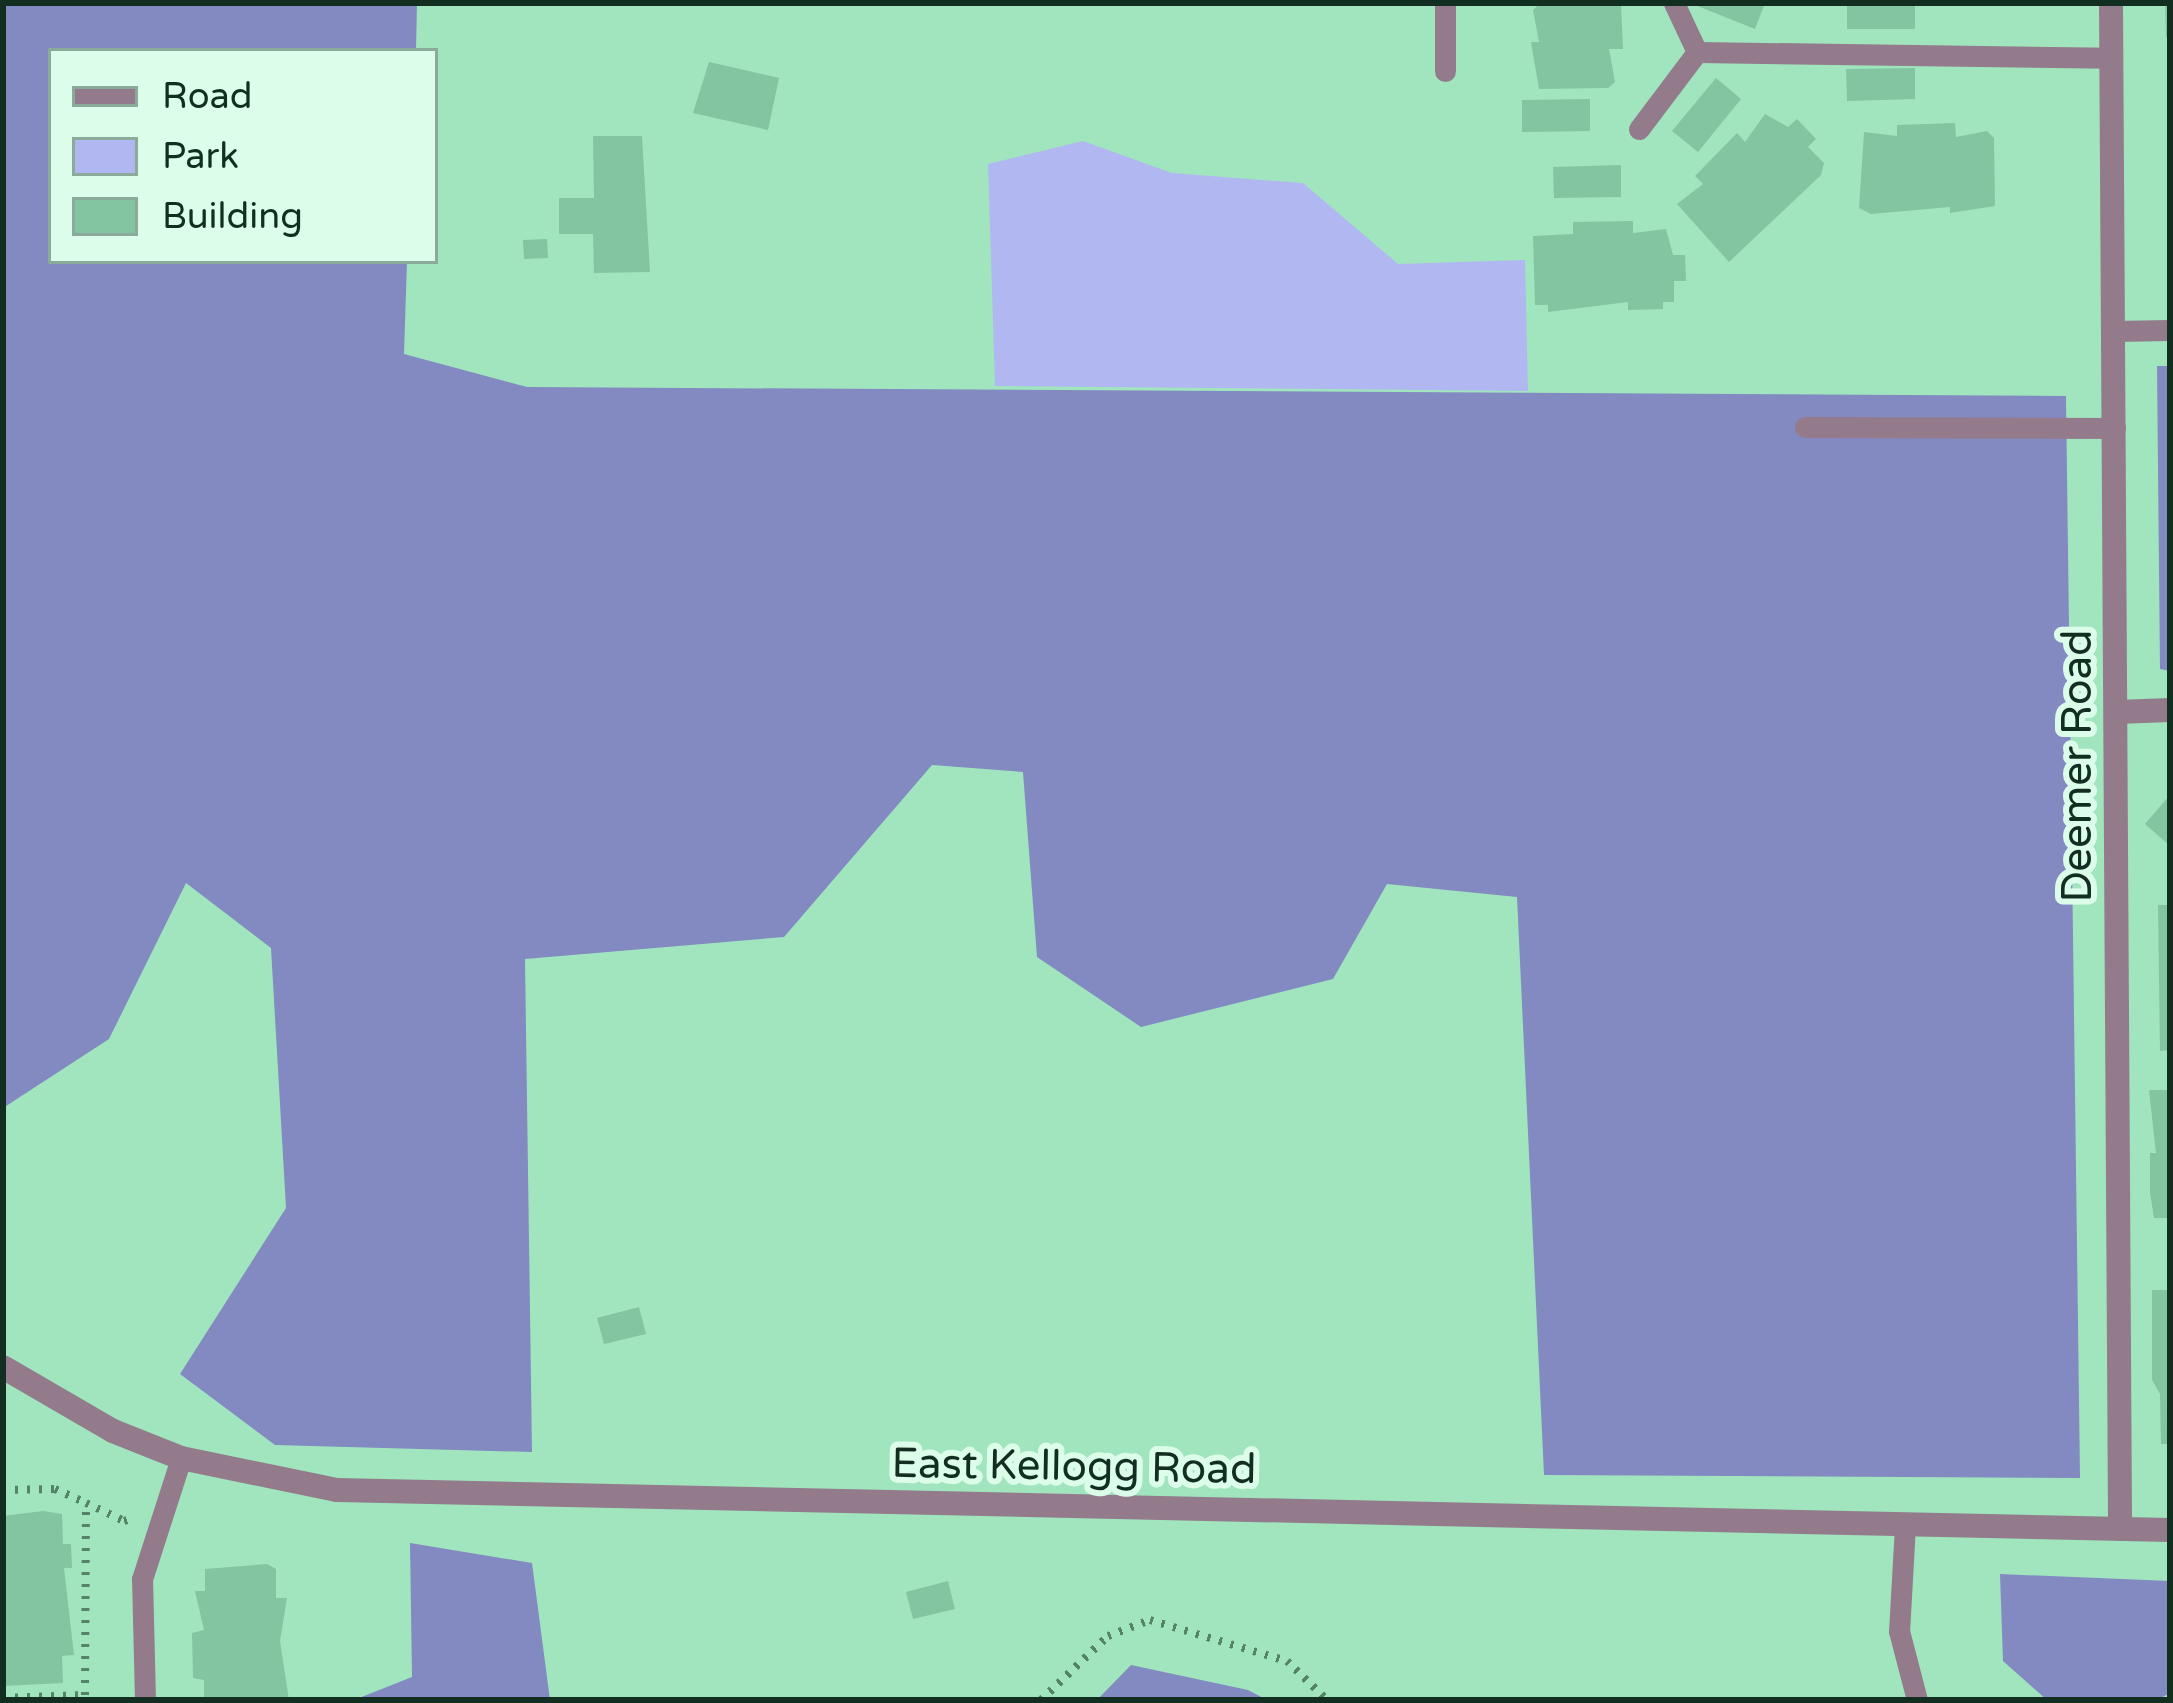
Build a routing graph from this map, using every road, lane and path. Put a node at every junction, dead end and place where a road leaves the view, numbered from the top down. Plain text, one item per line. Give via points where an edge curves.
1 (1444, 3) edge
2 (1674, 3) edge
3 (2111, 3) edge
4 (1697, 52) junction
5 (2111, 58) junction
6 (1445, 71) dead end
7 (1639, 129) dead end
8 (2114, 331) junction
9 (2170, 331) edge
10 (1805, 427) dead end
11 (2115, 428) junction
12 (2170, 710) edge
13 (2117, 712) junction
14 (3, 1367) edge
15 (181, 1459) junction
16 (3, 1490) edge
17 (86, 1503) junction
18 (164, 1509) junction
19 (1905, 1525) junction
20 (2120, 1529) junction
21 (2170, 1530) edge
22 (3, 1697) edge
23 (145, 1700) edge
24 (1042, 1700) edge
25 (1328, 1700) edge
26 (1917, 1700) edge

1 - 6 lane
2 - 4 lane
3 - 5 street, Deemer Road
4 - 5 lane
4 - 7 lane
5 - 8 street, Deemer Road
8 - 9 lane
8 - 11 street, Deemer Road
10 - 11 lane
11 - 13 street, Deemer Road
12 - 13 street
13 - 20 street, Deemer Road
14 - 15 street, East Kellogg Road via 113,1431
15 - 18 lane
15 - 19 street, East Kellogg Road via 337,1490
16 - 17 path via 55,1489
17 - 18 path via 124,1521
17 - 22 path via 85,1695
18 - 23 lane via 142,1580
19 - 20 street, East Kellogg Road
19 - 26 lane via 1899,1631
20 - 21 street, East Kellogg Road
24 - 25 path via 1108,1636 1150,1619 1286,1661

